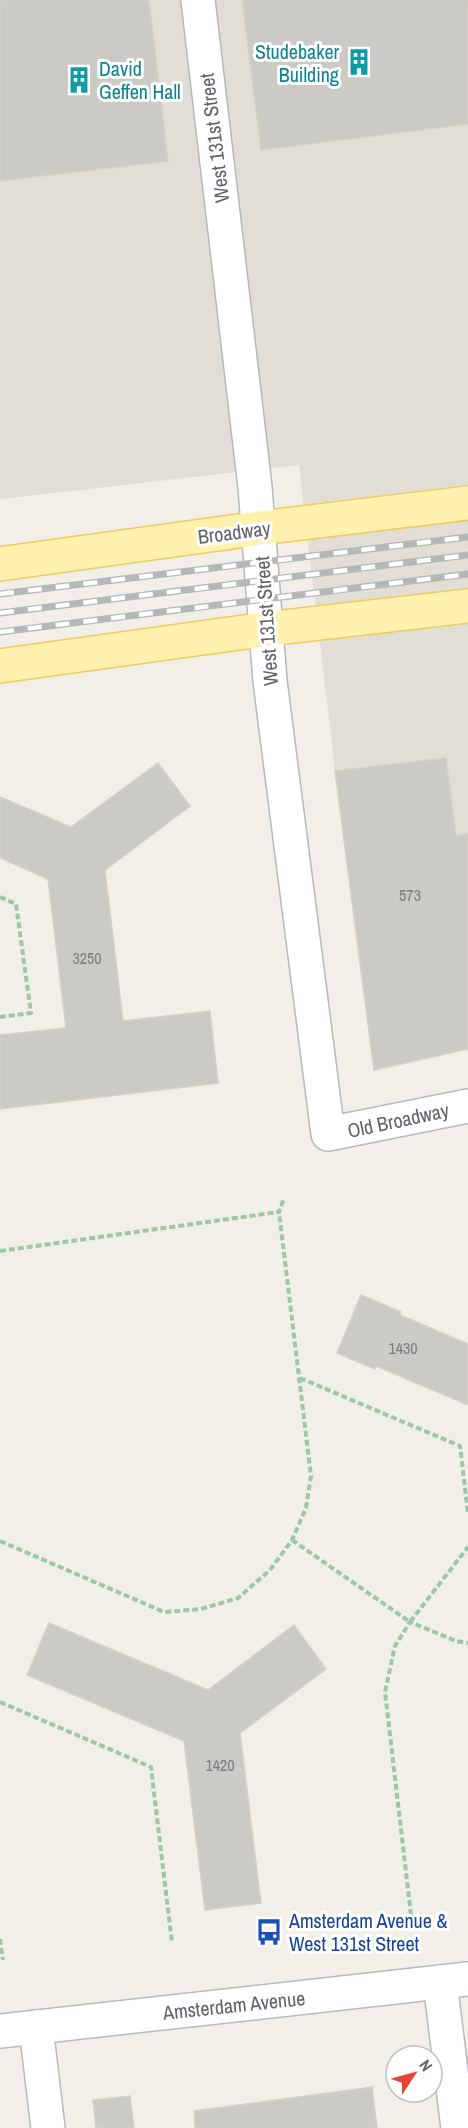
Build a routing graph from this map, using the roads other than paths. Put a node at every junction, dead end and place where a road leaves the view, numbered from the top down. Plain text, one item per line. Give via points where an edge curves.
1 (198, 0) edge
2 (468, 504) edge
3 (260, 528) junction
4 (0, 564) edge
5 (468, 606) edge
6 (267, 629) junction
7 (0, 666) edge
8 (468, 1106) edge
9 (328, 1134) joint
10 (454, 1980) edge
11 (36, 2027) junction
12 (0, 2031) edge
13 (48, 2128) edge
14 (458, 2128) edge

1 - 3 street, West 131st Street
2 - 3 main road, Broadway
3 - 4 main road, Broadway
3 - 6 street, West 131st Street
5 - 6 main road
6 - 7 main road
6 - 9 street, West 131st Street via 270,681
8 - 9 street, Old Broadway
10 - 11 street, Amsterdam Avenue
10 - 14 street
11 - 12 street, Amsterdam Avenue
11 - 13 street

